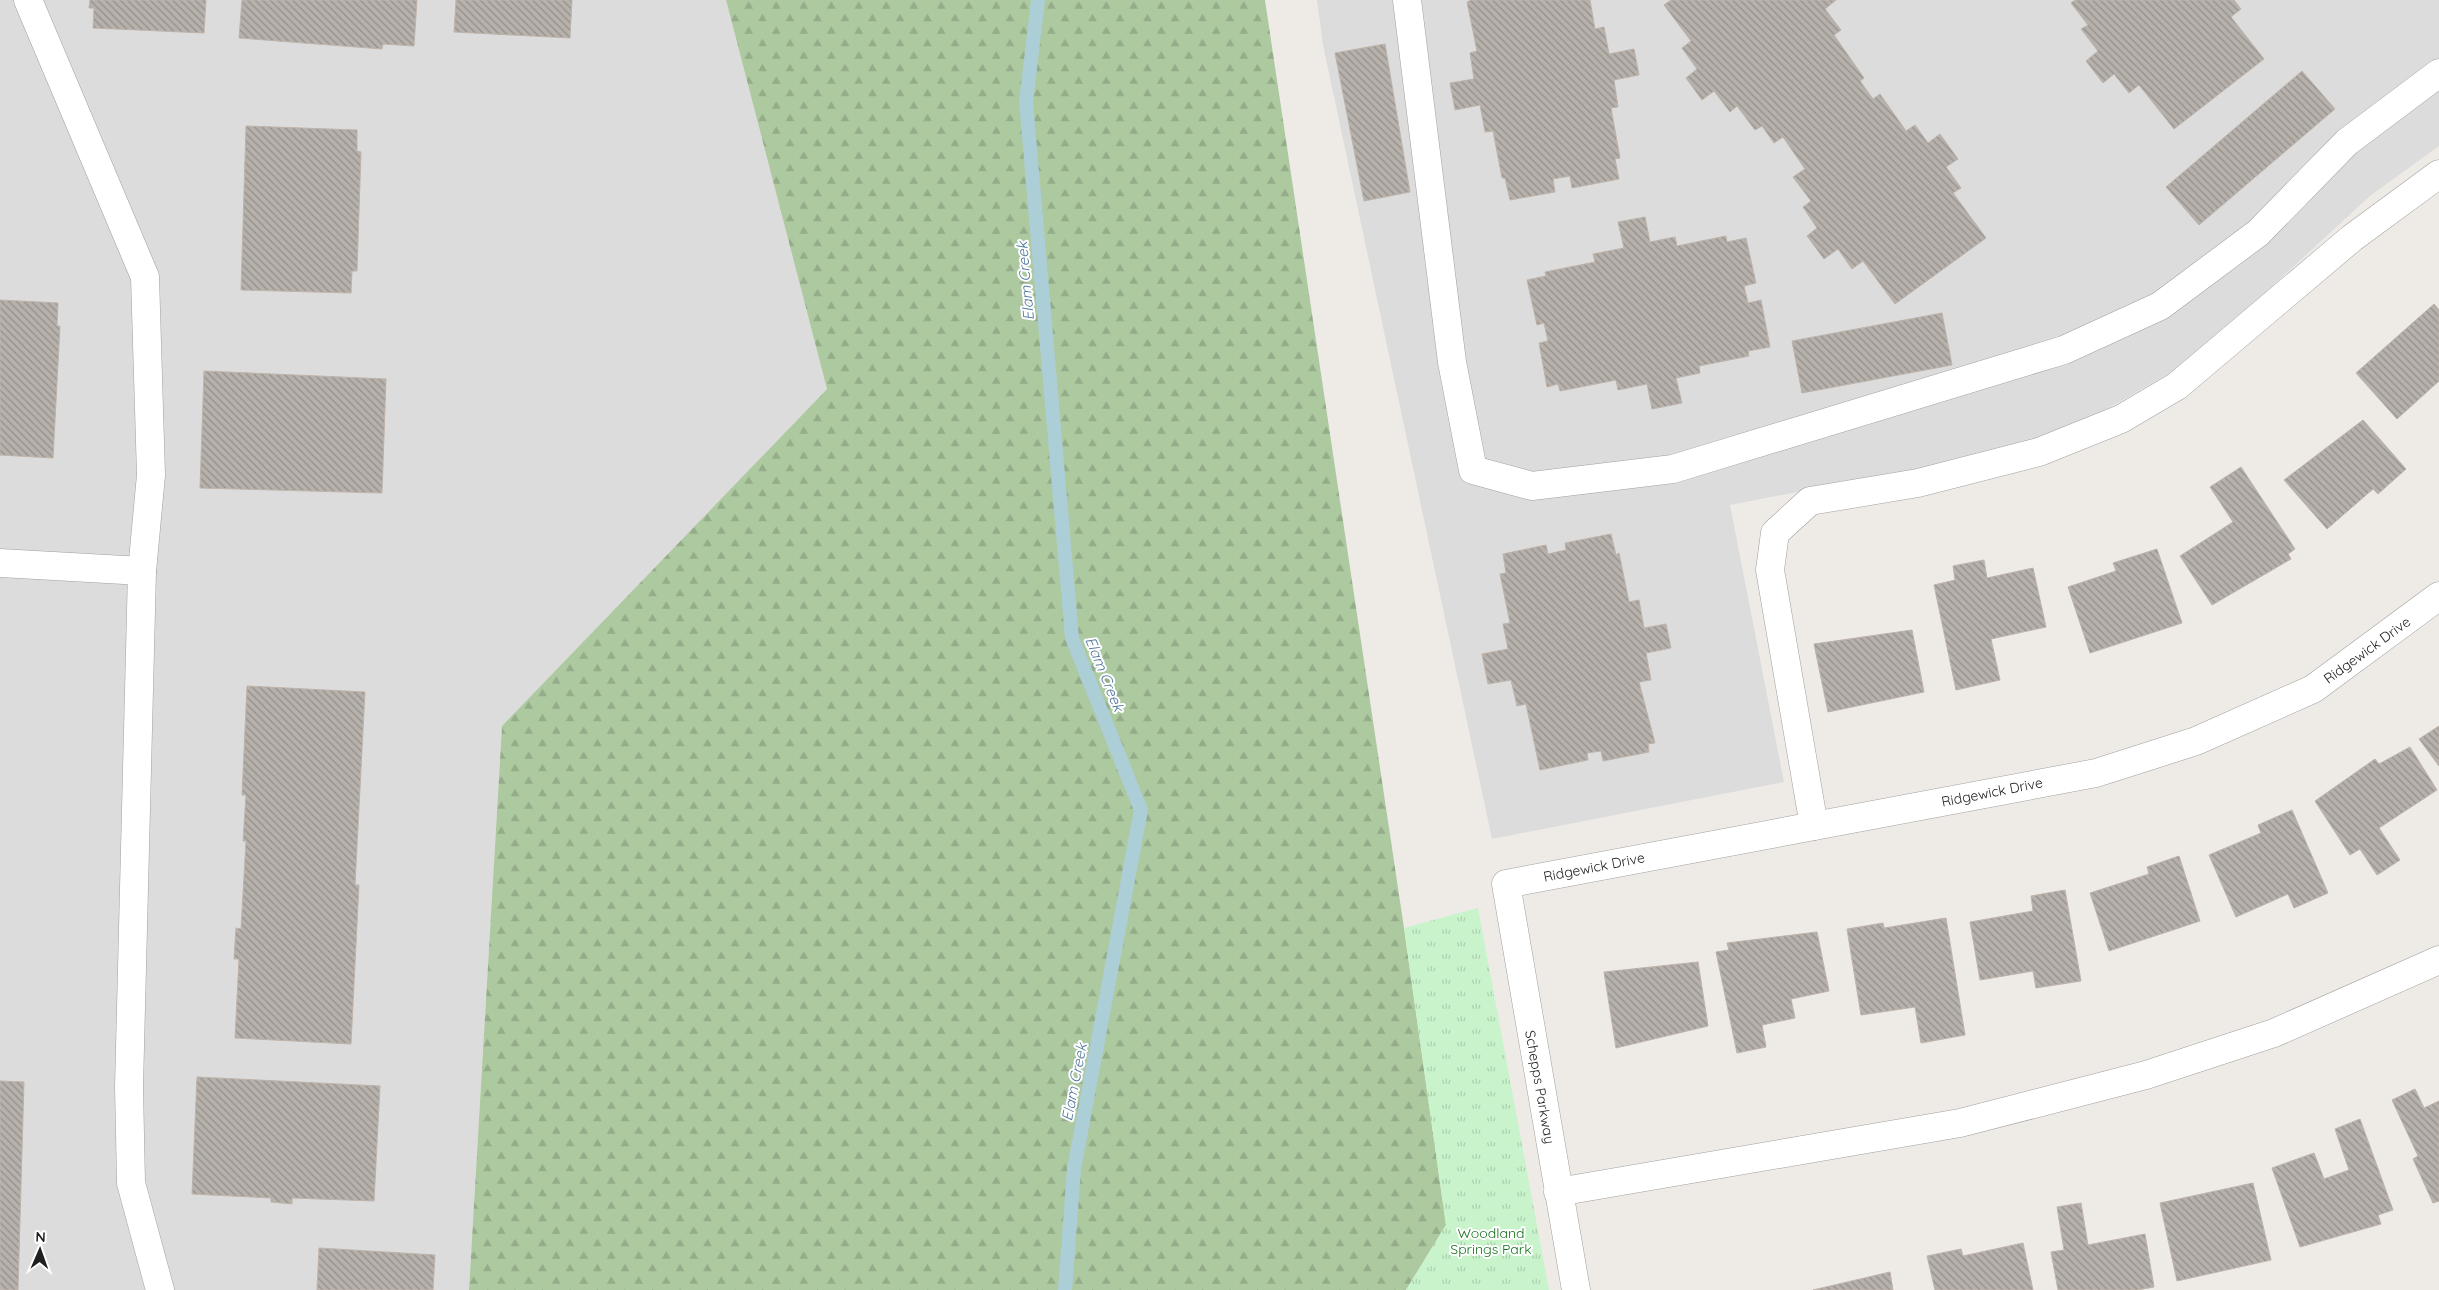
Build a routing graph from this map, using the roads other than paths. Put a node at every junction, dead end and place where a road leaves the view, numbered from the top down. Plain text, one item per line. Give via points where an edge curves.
1 (28, 0) edge
2 (1407, 0) edge
3 (2439, 73) edge
4 (2439, 174) edge
5 (0, 563) edge
6 (142, 571) junction
7 (2439, 596) edge
8 (1814, 826) junction
9 (1506, 884) joint
10 (2439, 960) edge
11 (1558, 1192) junction
12 (160, 1290) edge
13 (1576, 1290) edge

1 - 6 street via 145,277 151,475
2 - 3 street via 1452,362 1473,470 1532,486 1673,469 2064,350 2152,310 2258,233 2347,142
4 - 8 street via 2352,238 2177,386 2121,419 2039,452 1918,483 1810,501 1775,533 1770,570
5 - 6 street
6 - 12 street via 130,1043 131,1184
7 - 8 street, Ridgewick Drive via 2313,689 2196,741 2096,773
8 - 9 street, Ridgewick Drive
9 - 11 street, Schepps Parkway
10 - 11 street via 2274,1033 2146,1075 1960,1124
11 - 13 street, Schepps Parkway

